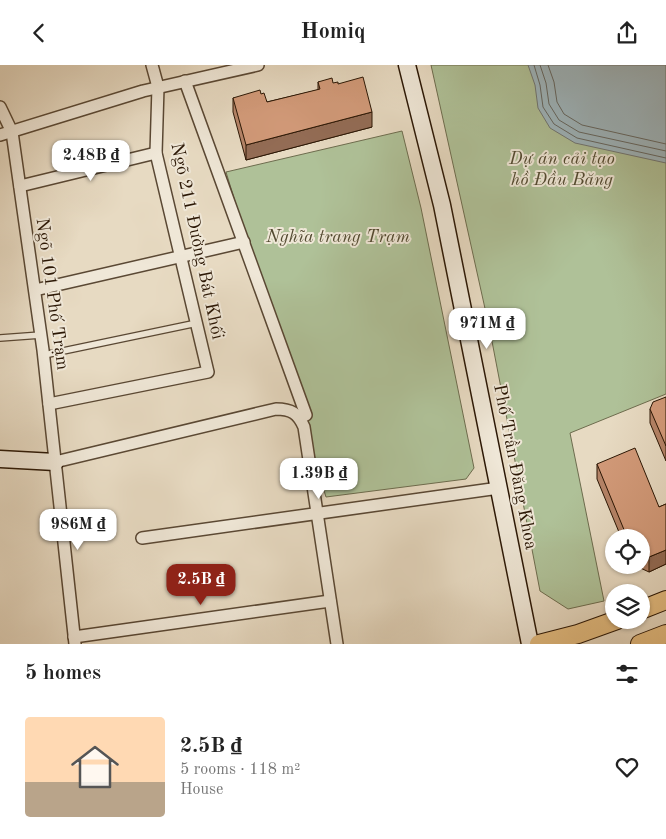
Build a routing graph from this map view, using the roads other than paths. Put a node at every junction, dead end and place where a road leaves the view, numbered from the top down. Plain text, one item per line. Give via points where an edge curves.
1 (152, 65) edge
2 (258, 65) edge
3 (407, 65) edge
4 (185, 81) junction
5 (158, 87) junction
6 (0, 107) edge
7 (12, 132) junction
8 (0, 135) edge
9 (156, 153) junction
10 (20, 187) junction
11 (244, 241) junction
12 (181, 257) junction
13 (35, 290) junction
14 (197, 323) junction
15 (41, 335) junction
16 (0, 338) edge
17 (44, 355) junction
18 (49, 404) junction
19 (306, 415) dead end
20 (0, 459) edge
21 (55, 462) junction
22 (499, 488) junction
23 (317, 513) junction
24 (142, 538) dead end
25 (330, 601) junction
26 (666, 601) edge
27 (650, 607) edge
28 (605, 626) edge
29 (666, 634) edge
30 (580, 639) edge
31 (75, 641) edge
32 (337, 644) edge
33 (530, 644) edge
34 (539, 644) edge
35 (640, 644) edge

1 - 5 street, Ngõ 211 Đường Bát Khối
2 - 4 street
3 - 22 street, Phố Trần Đăng Khoa via 442,205
4 - 5 street
4 - 11 street
5 - 7 street
5 - 9 street, Ngõ 211 Đường Bát Khối
6 - 7 street, Ngõ 101 Phố Trạm
7 - 8 street
7 - 10 street, Ngõ 101 Phố Trạm
9 - 10 street
9 - 12 street, Ngõ 211 Đường Bát Khối
10 - 13 street, Ngõ 101 Phố Trạm
11 - 12 street
11 - 19 street
12 - 13 street
12 - 14 street, Ngõ 211 Đường Bát Khối
13 - 15 street, Ngõ 101 Phố Trạm
14 - 17 lane
14 - 18 street, Ngõ 211 Đường Bát Khối via 208,372
15 - 16 lane
15 - 17 street, Ngõ 101 Phố Trạm
17 - 18 street, Ngõ 101 Phố Trạm
18 - 21 street, Ngõ 101 Phố Trạm
20 - 21 street
21 - 23 street via 287,409 296,413 304,427
21 - 31 street, Ngõ 101 Phố Trạm
22 - 23 street
22 - 33 street, Phố Trần Đăng Khoa
23 - 24 street
23 - 25 street
25 - 31 street
25 - 32 street
26 - 27 main road
28 - 30 main road
29 - 35 main road
30 - 34 main road

